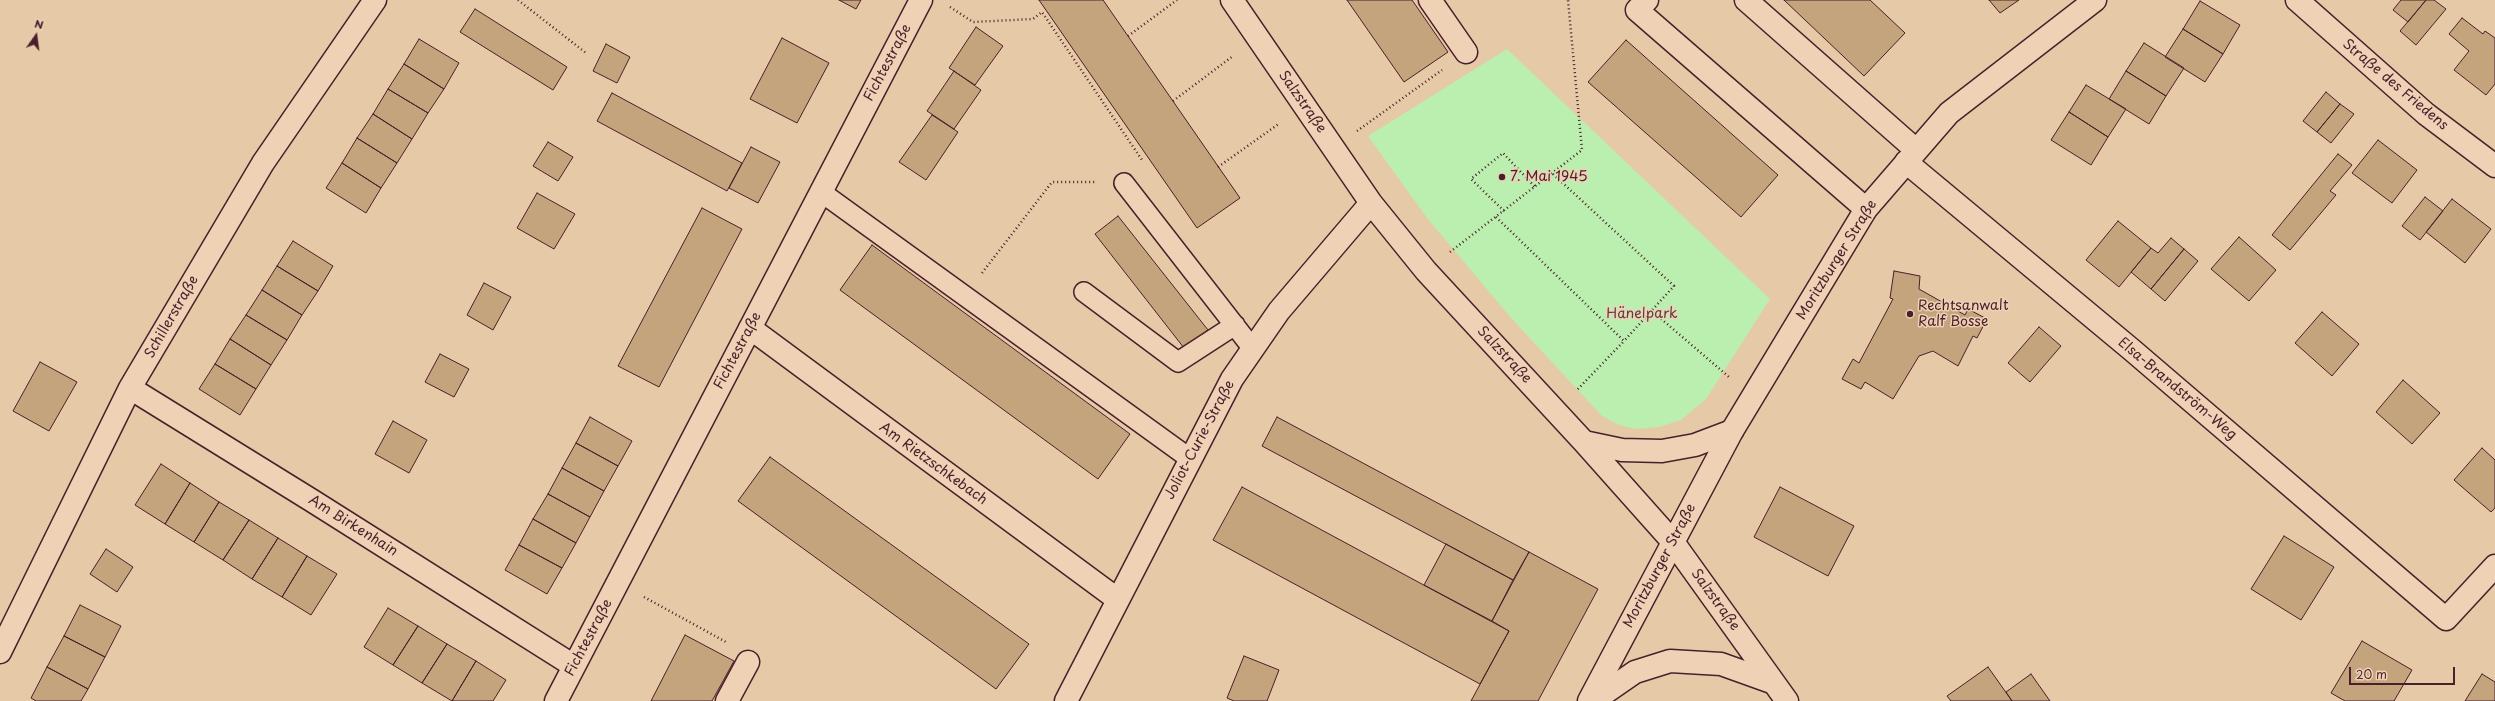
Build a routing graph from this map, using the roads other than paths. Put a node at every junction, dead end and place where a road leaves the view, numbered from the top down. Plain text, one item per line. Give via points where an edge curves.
1 (375, 0) edge
2 (921, 0) edge
3 (1232, 0) edge
4 (1430, 0) edge
5 (1647, 0) edge
6 (1746, 0) edge
7 (2094, 0) edge
8 (2297, 0) edge
9 (1466, 52) road end
10 (1911, 156) junction
11 (2495, 166) edge
12 (1124, 183) road end
13 (822, 192) junction
14 (1371, 203) junction
15 (1866, 209) junction
16 (1084, 292) dead end
17 (1235, 325) junction
18 (750, 328) junction
19 (1253, 349) junction
20 (130, 388) junction
21 (1732, 431) junction
22 (1584, 442) junction
23 (1189, 458) junction
24 (1673, 542) junction
25 (2495, 566) edge
26 (1117, 599) junction
27 (0, 652) edge
28 (748, 662) road end
29 (574, 666) junction
30 (1774, 683) junction
31 (556, 701) edge
32 (727, 701) edge
33 (1066, 701) edge
34 (1588, 701) edge
35 (1593, 701) edge
36 (1787, 701) edge

1 - 20 street, Schillerstraße via 263,163
2 - 13 street, Fichtestraße
3 - 14 street, Salzstraße
4 - 9 street
5 - 15 street via 1637,10
6 - 10 street, Elsa-Brandström-Weg
7 - 10 street, Moritzburger Straße via 1949,113
8 - 11 street, Straße des Friedens via 2426,114
10 - 15 street, Moritzburger Straße
10 - 25 street, Elsa-Brandström-Weg via 2446,620
12 - 17 lane
13 - 18 street, Fichtestraße
13 - 23 lane
14 - 19 street, Joliot-Curie-Straße via 1278,312
14 - 22 street, Salzstraße via 1426,271
15 - 21 street, Moritzburger Straße
16 - 17 lane via 1178,362
17 - 19 lane
18 - 26 street, Am Rietzschkebach
18 - 29 street, Fichtestraße
19 - 23 street, Joliot-Curie-Straße via 1232,379
20 - 27 street, Schillerstraße
20 - 29 street, Am Birkenhain
21 - 22 street via 1695,445 1662,451 1622,450
21 - 24 street, Moritzburger Straße
22 - 24 street, Salzstraße
23 - 26 street, Joliot-Curie-Straße
24 - 30 street, Salzstraße
24 - 34 street, Moritzburger Straße
26 - 33 street, Joliot-Curie-Straße
28 - 32 street
29 - 31 street, Fichtestraße
30 - 35 street via 1721,664 1670,661 1635,672
30 - 36 street, Salzstraße

